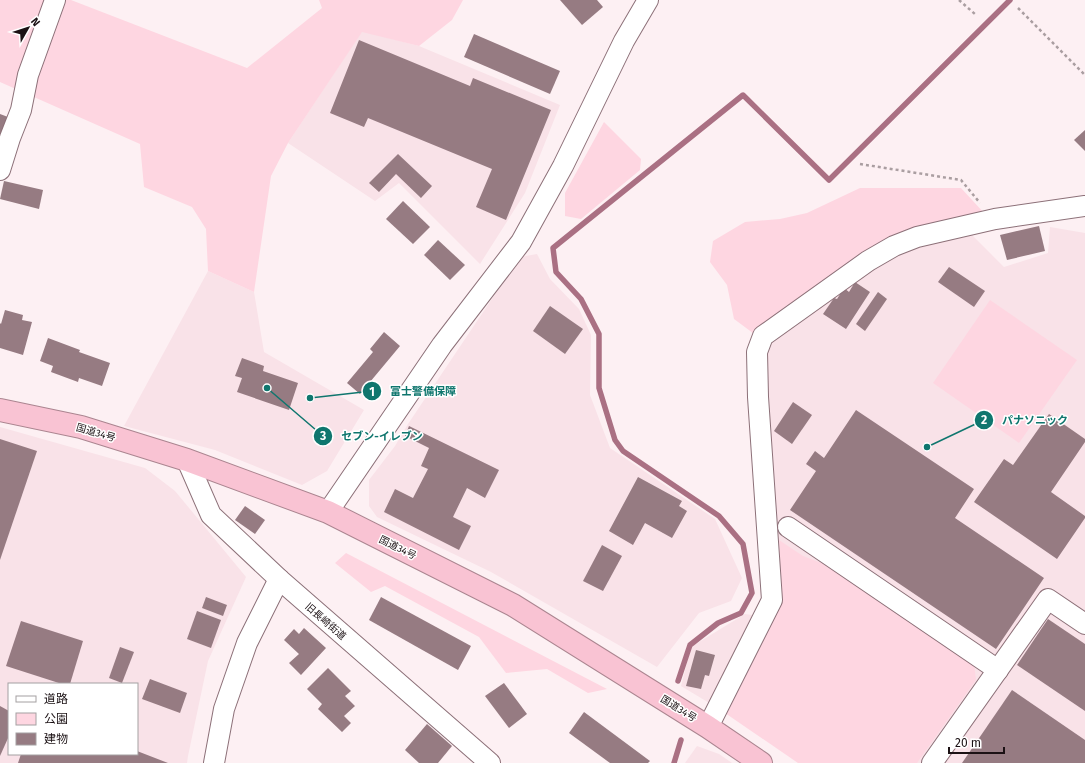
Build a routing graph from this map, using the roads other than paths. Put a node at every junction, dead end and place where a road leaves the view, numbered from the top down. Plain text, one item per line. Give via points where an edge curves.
1 (55, 0) edge
2 (648, 0) edge
3 (0, 170) edge
4 (1085, 206) edge
5 (0, 410) edge
6 (187, 460) junction
7 (328, 512) junction
8 (788, 527) dead end
9 (278, 579) junction
10 (1085, 624) edge
11 (998, 670) junction
12 (708, 727) junction
13 (214, 763) edge
14 (490, 763) edge
15 (761, 763) edge
16 (932, 763) edge

1 - 3 street via 28,76 21,110
2 - 7 street via 624,41 563,166 521,242 442,345
4 - 12 street via 995,219 917,237 894,246 868,261 763,336 757,352 758,397 772,600
5 - 6 highway, 国道34号 via 81,427
6 - 7 highway, 国道34号
6 - 9 street, 旧長崎街道 via 210,515
7 - 12 highway, 国道34号 via 513,605
8 - 11 street
9 - 13 street via 246,643 224,709
9 - 14 street, 旧長崎街道
10 - 11 street via 1048,599
11 - 16 street
12 - 15 highway, 国道34号

